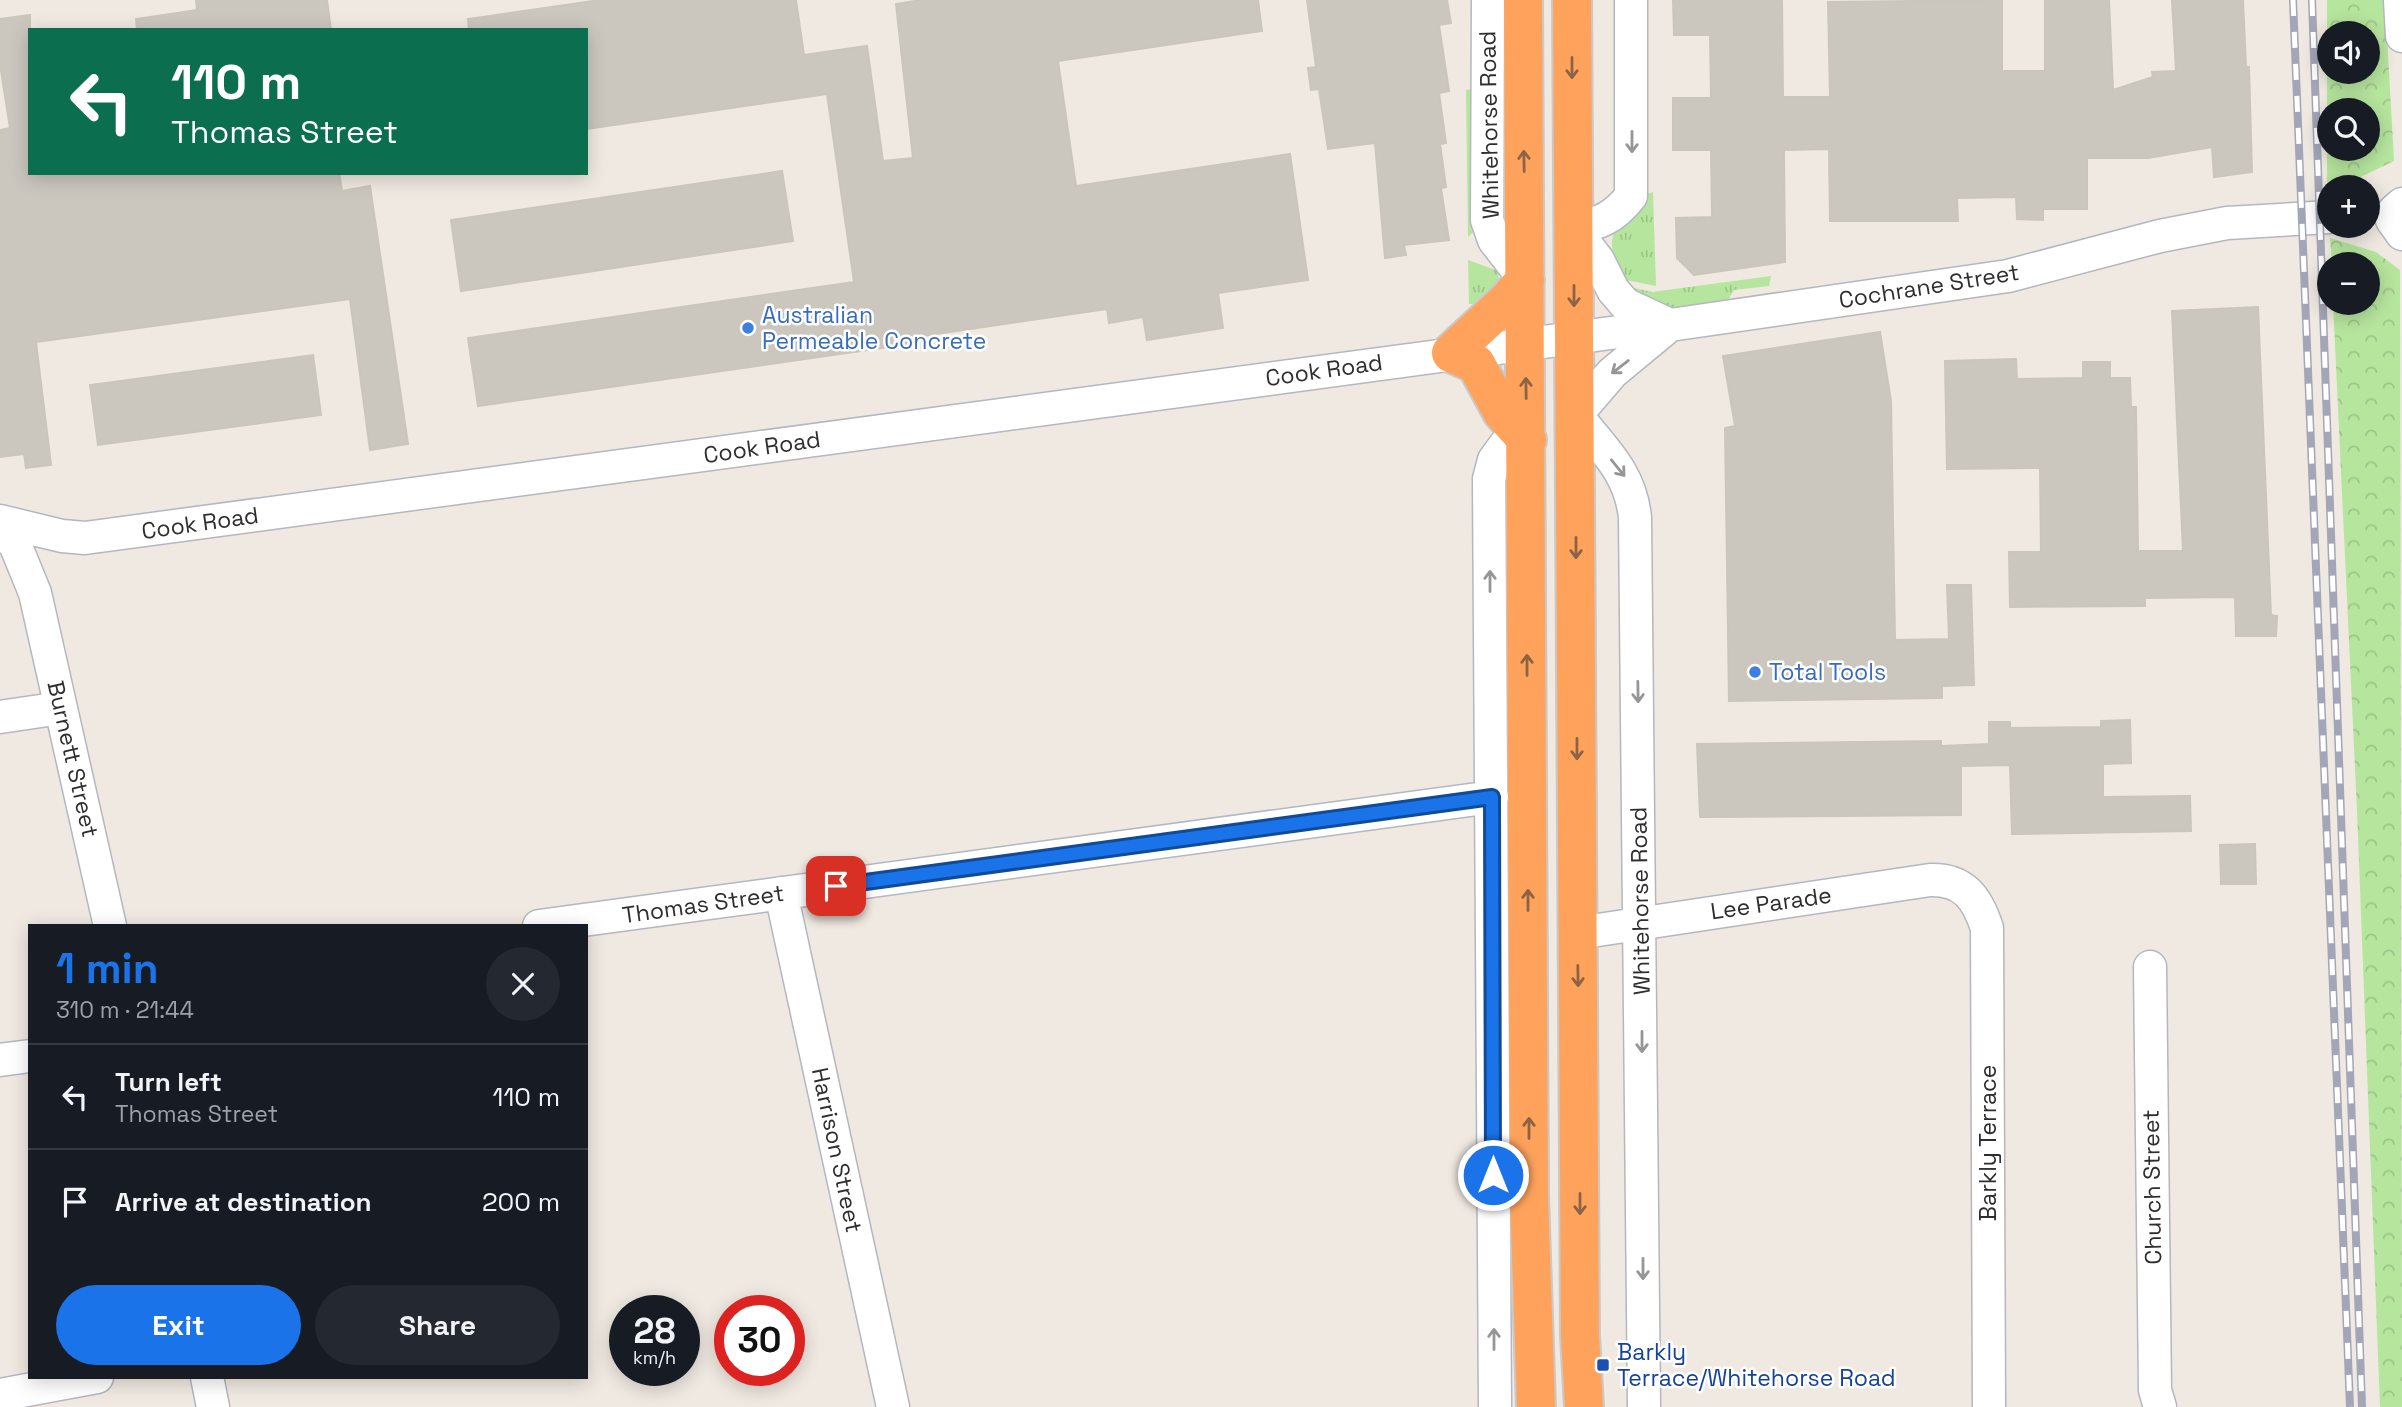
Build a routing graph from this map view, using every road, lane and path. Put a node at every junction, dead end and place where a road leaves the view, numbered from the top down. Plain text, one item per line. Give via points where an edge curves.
1 (1488, 0) edge
2 (1523, 0) edge
3 (1572, 0) edge
4 (1632, 0) edge
5 (2400, 0) edge
6 (2402, 36) edge
7 (2317, 218) edge
8 (1574, 229) junction
9 (1525, 280) junction
10 (1670, 325) junction
11 (1574, 336) junction
12 (1525, 343) junction
13 (1451, 353) junction
14 (1576, 415) junction
15 (1527, 440) junction
16 (0, 521) edge
17 (0, 530) edge
18 (62, 536) junction
19 (36, 593) junction
20 (61, 708) junction
21 (0, 717) edge
22 (1492, 797) junction
23 (1964, 887) joint
24 (781, 893) junction
25 (1641, 921) junction
26 (110, 924) edge
27 (554, 924) edge
28 (1577, 933) junction
29 (2150, 967) dead end
30 (28, 1056) edge
31 (0, 1060) edge
32 (86, 1379) edge
33 (206, 1379) edge
34 (0, 1395) edge
35 (213, 1407) edge
36 (893, 1407) edge
37 (1495, 1407) edge
38 (1536, 1407) edge
39 (1584, 1407) edge
40 (1644, 1407) edge
41 (1990, 1407) edge
42 (2160, 1407) edge

1 - 9 street, Whitehorse Road via 1488,220 1494,240
9 -> 2 highway, Whitehorse Road
3 -> 8 highway
4 -> 8 street via 1631,196 1619,213 1603,223
5 - 6 street
7 - 10 street, Cochrane Street via 2227,223 2008,276
8 - 10 street via 1625,304
8 -> 11 highway
9 - 12 highway, Whitehorse Road
9 - 13 highway
10 - 11 street, Cochrane Street
10 -> 14 street via 1612,373
11 - 12 street, Cochrane Street
11 - 14 highway
12 - 13 street, Cook Road
15 -> 12 highway, Whitehorse Road
13 - 15 highway via 1476,364 1502,412
13 - 18 street, Cook Road via 86,538
14 -> 25 street, Whitehorse Road via 1626,477 1633,495
14 -> 28 highway
22 -> 15 street via 1489,479 1504,445
38 -> 15 highway, Whitehorse Road via 1529,1182
16 - 18 street, Cook Road
17 - 19 street, Burnett Street via 15,544
18 - 19 street, Burnett Street via 46,558
19 - 20 street, Burnett Street
20 - 21 street
20 - 26 street, Burnett Street
22 - 24 street, Thomas Street
37 -> 22 street
23 - 25 street, Lee Parade via 1930,880
23 - 41 street, Barkly Terrace via 1979,905 1987,928
24 - 27 street, Thomas Street
24 - 36 street, Harrison Street
25 - 28 street, Lee Parade
25 -> 40 street, Whitehorse Road
28 -> 39 highway
29 - 42 street, Church Street via 2155,1390
30 - 31 street
32 - 34 street
33 - 35 street

